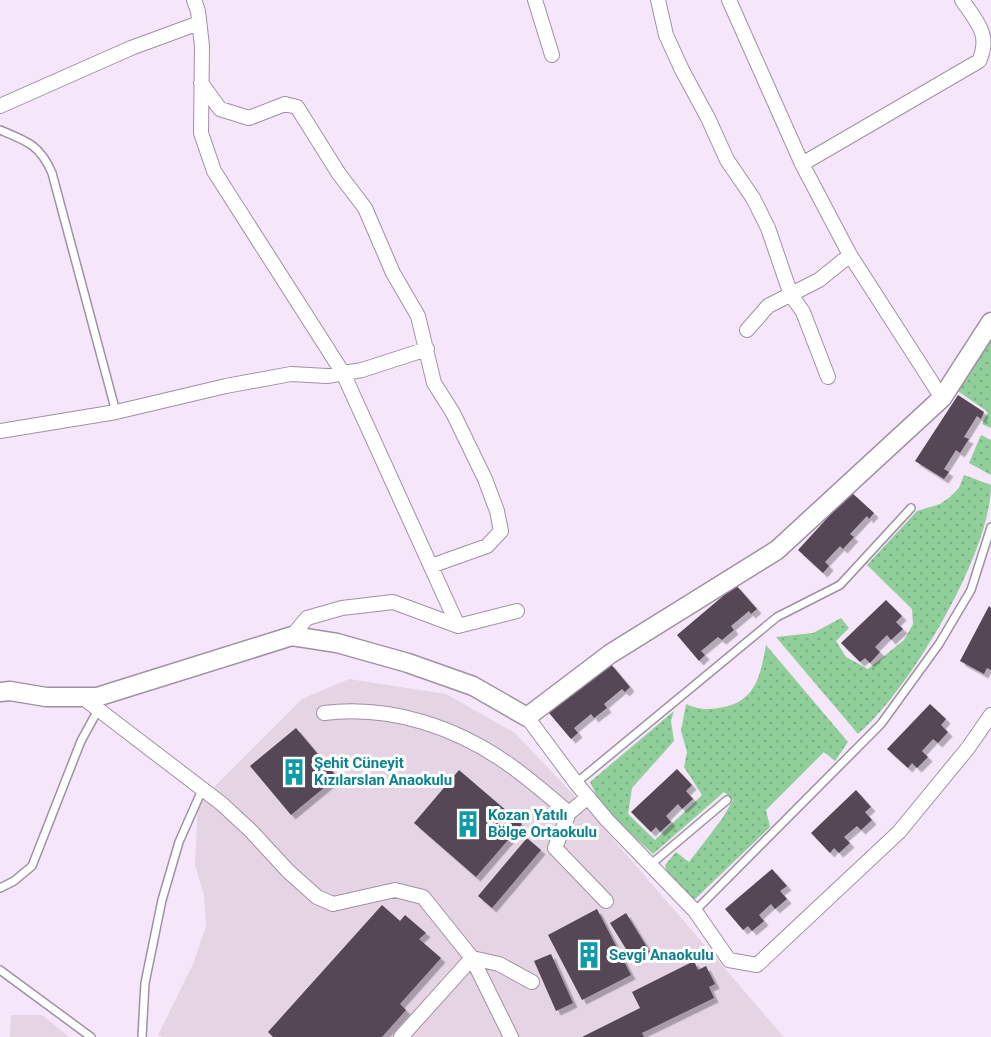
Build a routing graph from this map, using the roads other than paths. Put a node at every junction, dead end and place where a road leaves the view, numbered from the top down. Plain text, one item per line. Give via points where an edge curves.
1 (194, 0) edge
2 (535, 0) edge
3 (658, 0) edge
4 (729, 0) edge
5 (962, 0) edge
6 (199, 23) junction
7 (552, 55) dead end
8 (201, 83) junction
9 (0, 106) edge
10 (0, 130) edge
11 (802, 164) junction
12 (850, 255) junction
13 (791, 295) junction
14 (991, 322) edge
15 (747, 330) dead end
16 (426, 349) junction
17 (343, 373) junction
18 (828, 377) dead end
19 (942, 398) junction
20 (116, 412) junction
21 (0, 430) edge
22 (911, 508) dead end
23 (991, 527) edge
24 (431, 566) junction
25 (517, 611) dead end
26 (458, 626) junction
27 (292, 636) junction
28 (0, 692) edge
29 (82, 697) junction
30 (98, 710) junction
31 (324, 713) dead end
32 (991, 715) edge
33 (527, 717) junction
34 (576, 783) junction
35 (202, 790) junction
36 (588, 797) junction
37 (727, 800) dead end
38 (569, 813) junction
39 (650, 865) junction
40 (0, 888) edge
41 (606, 901) dead end
42 (695, 911) junction
43 (472, 958) junction
44 (0, 970) edge
45 (532, 982) dead end
46 (91, 1037) edge
47 (142, 1037) edge
48 (401, 1037) edge
49 (511, 1037) edge

1 - 6 street
2 - 7 street
3 - 13 street via 666,35 681,70 727,160 768,228
4 - 11 street
5 - 11 street via 986,35 985,51 979,61
6 - 8 street
6 - 9 street via 131,48
8 - 16 street via 220,109 249,118 285,104 297,106 365,208 393,273 418,316
8 - 17 street via 201,133 214,171
10 - 20 lane via 32,144 52,173
11 - 12 street
12 - 13 street via 819,280
12 - 19 street
13 - 15 street via 768,306
13 - 18 street via 803,312
14 - 19 street
16 - 17 street
16 - 24 street via 434,383 485,479 501,531 487,546
17 - 20 street via 291,374
17 - 24 street
19 - 33 street via 777,549 619,648
20 - 21 street
22 - 34 lane via 840,585 777,617
23 - 42 lane via 971,590 939,644 881,724
24 - 26 street
25 - 26 street
26 - 27 street via 393,602 342,608 307,618
27 - 29 street via 97,697
27 - 33 street via 337,643 408,663 473,686
28 - 29 street
29 - 30 street
30 - 35 street
30 - 40 lane via 81,741 32,866
31 - 38 street via 393,715 466,738 511,766
32 - 42 street via 899,832 757,965 729,960
33 - 34 street
34 - 36 street
35 - 43 street via 222,804 317,897 333,904 395,890 423,897
35 - 47 lane via 179,842 162,900 145,983
36 - 38 street
36 - 39 street
37 - 39 lane
38 - 41 street via 555,848
39 - 42 street
43 - 45 street via 499,964
43 - 48 street
43 - 49 street
44 - 46 lane

